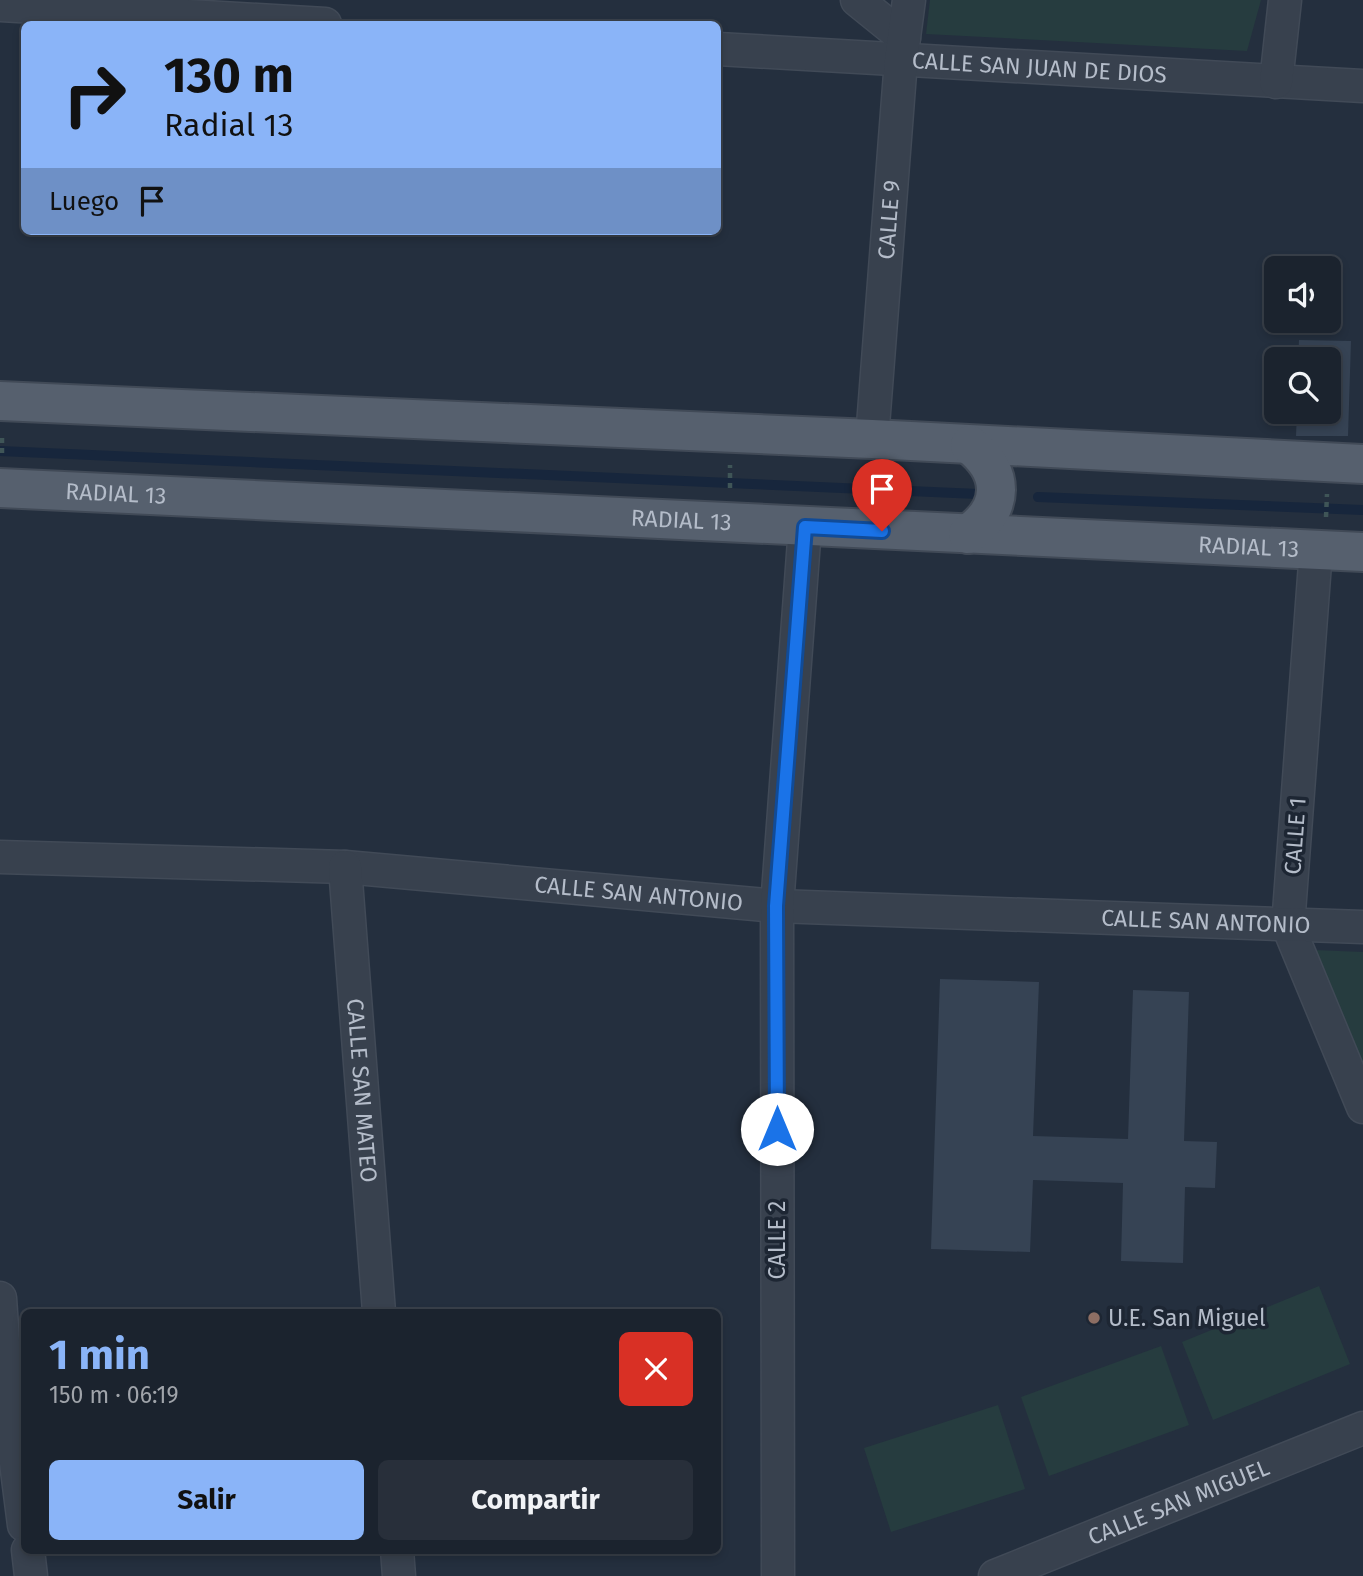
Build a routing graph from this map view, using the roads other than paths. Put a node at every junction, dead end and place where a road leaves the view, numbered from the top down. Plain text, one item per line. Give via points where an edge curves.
1 (857, 0) edge
2 (909, 0) edge
3 (1285, 0) edge
4 (0, 5) edge
5 (274, 21) edge
6 (721, 48) edge
7 (902, 49) junction
8 (1276, 82) junction
9 (1363, 86) edge
10 (1, 413) edge
11 (872, 439) junction
12 (970, 445) junction
13 (1046, 449) junction
14 (1363, 464) edge
15 (1, 478) edge
16 (805, 527) junction
17 (968, 534) junction
18 (1038, 537) junction
19 (1321, 540) junction
20 (1363, 552) edge
21 (0, 857) edge
22 (345, 867) junction
23 (776, 906) junction
24 (1288, 926) junction
25 (1363, 927) edge
26 (1363, 1107) edge
27 (0, 1298) edge
28 (379, 1309) edge
29 (3, 1385) edge
30 (1363, 1429) edge
31 (21, 1505) edge
32 (28, 1554) edge
33 (397, 1554) edge
34 (31, 1576) edge
35 (399, 1576) edge
36 (778, 1576) edge
37 (995, 1576) edge

1 - 7 street
2 - 7 street, CALLE 9
3 - 8 street
4 - 5 street
6 - 7 street, CALLE SAN JUAN DE DIOS
7 - 8 street, CALLE SAN JUAN DE DIOS
7 - 11 street, CALLE 9
8 - 9 street, CALLE SAN JUAN DE DIOS
10 - 11 main road
11 - 12 main road
12 - 13 main road
12 - 17 main road via 994,472 996,490 993,508 983,524
13 - 14 main road
13 - 18 main road via 1030,462 1019,491 1025,522
15 - 16 main road, RADIAL 13
16 - 17 main road, RADIAL 13
16 - 23 street, CALLE 2
17 - 18 main road, RADIAL 13
18 - 19 main road, RADIAL 13
19 - 20 main road, RADIAL 13
19 - 24 street, CALLE 1
21 - 22 street, CALLE SAN ANTONIO
22 - 23 street, CALLE SAN ANTONIO
22 - 28 street, CALLE SAN MATEO
23 - 24 street, CALLE SAN ANTONIO
23 - 36 street, CALLE 2
24 - 25 street, CALLE SAN ANTONIO
24 - 26 street, CALLE 1
27 - 29 street
29 - 31 street
30 - 37 street, CALLE SAN MIGUEL
32 - 34 street
33 - 35 street

